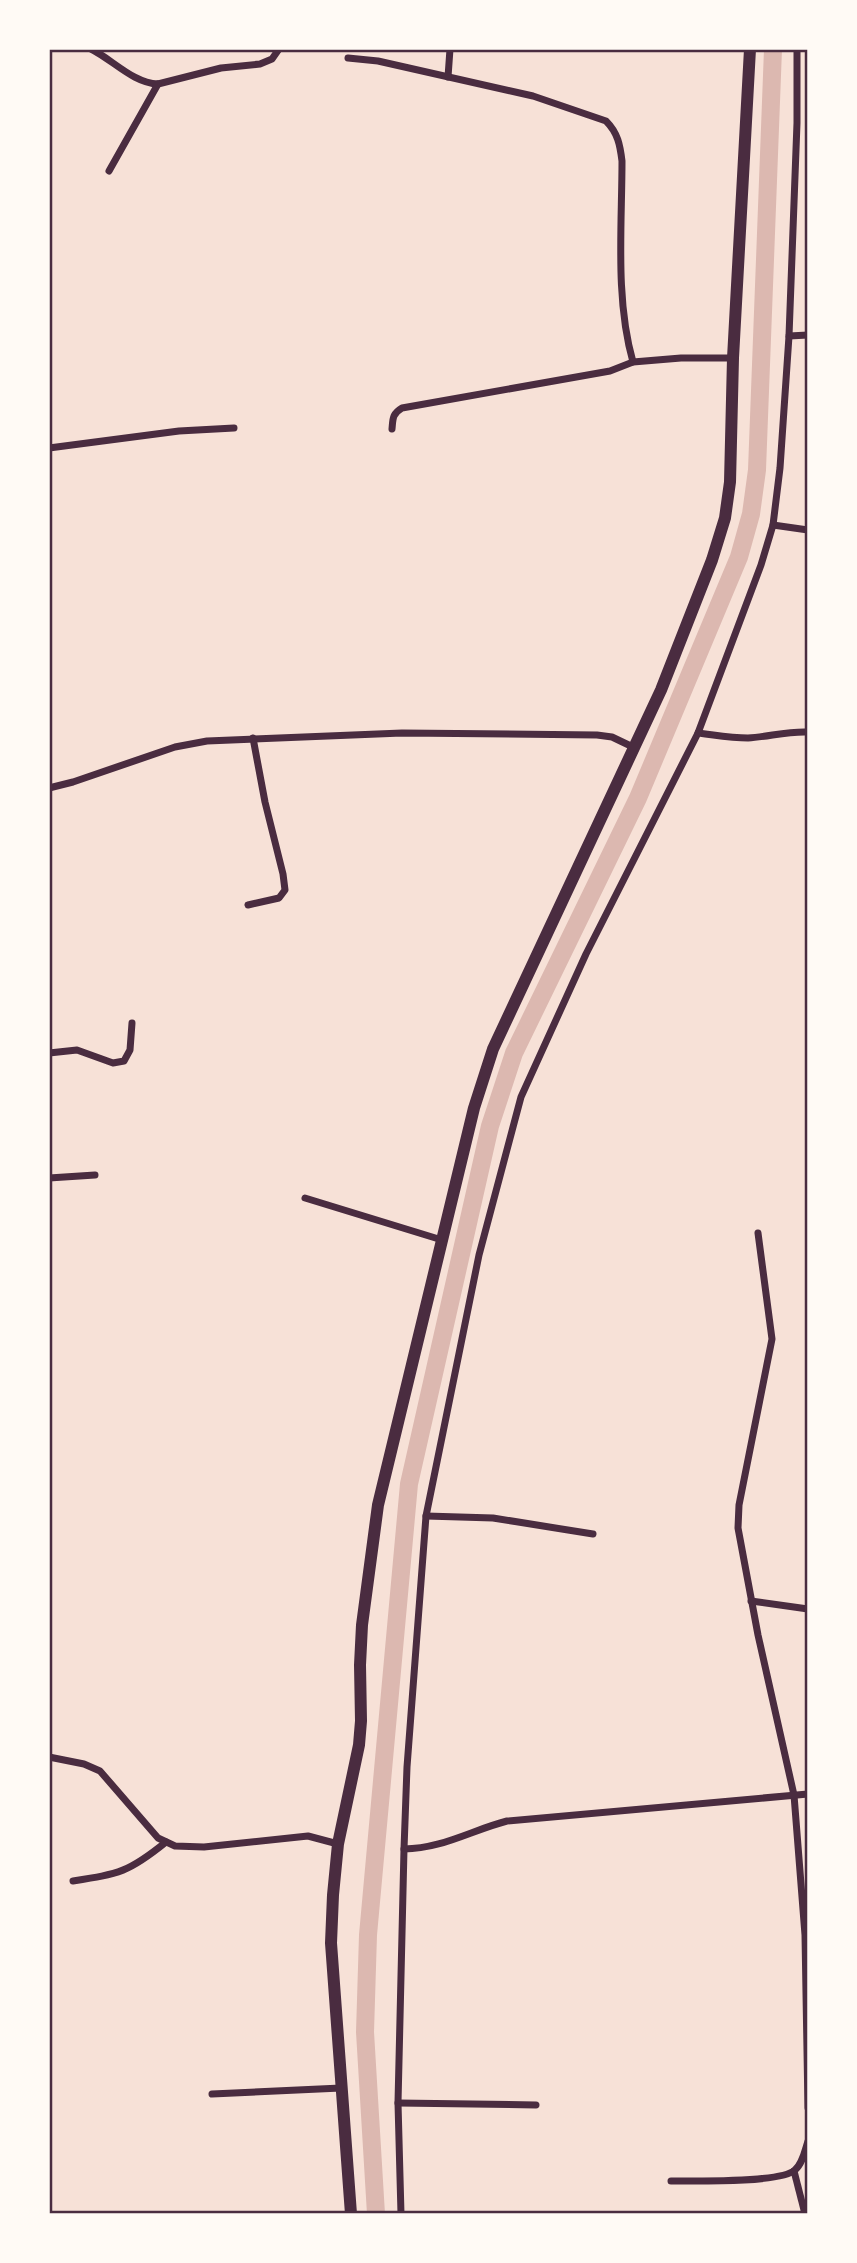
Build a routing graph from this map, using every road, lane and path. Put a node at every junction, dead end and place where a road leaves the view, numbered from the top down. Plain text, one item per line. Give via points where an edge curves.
1 (91, 49) edge
2 (279, 49) edge
3 (450, 49) edge
4 (750, 49) edge
5 (797, 49) edge
6 (348, 58) dead end
7 (449, 76) junction
8 (158, 84) junction
9 (797, 123) junction
10 (808, 123) edge
11 (109, 171) dead end
12 (808, 335) edge
13 (789, 336) junction
14 (733, 358) junction
15 (633, 362) junction
16 (234, 428) dead end
17 (392, 429) dead end
18 (49, 448) edge
19 (773, 525) junction
20 (808, 530) edge
21 (808, 732) edge
22 (698, 733) junction
23 (253, 738) junction
24 (635, 748) junction
25 (49, 788) edge
26 (248, 905) dead end
27 (132, 1023) dead end
28 (49, 1053) edge
29 (94, 1175) dead end
30 (49, 1178) edge
31 (305, 1198) dead end
32 (758, 1233) dead end
33 (442, 1240) junction
34 (426, 1516) junction
35 (593, 1534) dead end
36 (751, 1601) junction
37 (808, 1609) edge
38 (49, 1757) edge
39 (808, 1794) edge
40 (794, 1795) junction
41 (166, 1842) junction
42 (338, 1844) junction
43 (404, 1849) junction
44 (73, 1881) dead end
45 (341, 2088) junction
46 (212, 2094) dead end
47 (398, 2103) junction
48 (536, 2105) dead end
49 (808, 2108) edge
50 (808, 2141) edge
51 (794, 2171) junction
52 (671, 2182) dead end
53 (351, 2214) edge
54 (401, 2214) edge
55 (805, 2214) edge

1 - 8 street via 140,79
2 - 8 street via 272,59 260,64 220,68
3 - 7 street
4 - 14 street
5 - 9 street
6 - 7 street
7 - 15 street via 533,96 606,121 614,129 622,161 625,336
8 - 11 street
9 - 10 street
9 - 13 street
12 - 13 street
13 - 19 street
14 - 15 street
14 - 24 street via 725,518
15 - 17 street via 610,371 402,408 395,412
16 - 18 street
19 - 20 street
19 - 22 street
21 - 22 street via 750,738
22 - 34 street via 586,954 521,1097 478,1255
23 - 24 street via 402,733 597,735
23 - 25 street via 175,747
23 - 26 street via 285,890 279,898
24 - 33 street via 493,1049
27 - 28 street via 124,1061 114,1063 77,1050
29 - 30 street
31 - 33 street
32 - 36 street via 772,1339 738,1505
33 - 42 street via 374,1530 360,1643 360,1734
34 - 35 street via 493,1518
34 - 43 street
36 - 37 street
36 - 40 street
38 - 41 street via 100,1771
39 - 40 street
40 - 43 street via 507,1821 432,1847
40 - 49 street via 805,1935
41 - 42 street via 204,1847 308,1836
41 - 44 street via 127,1870
42 - 45 street via 331,1942
43 - 47 street
45 - 46 street
45 - 53 street
47 - 48 street
47 - 54 street
50 - 51 street
51 - 52 street via 775,2178
51 - 55 street

